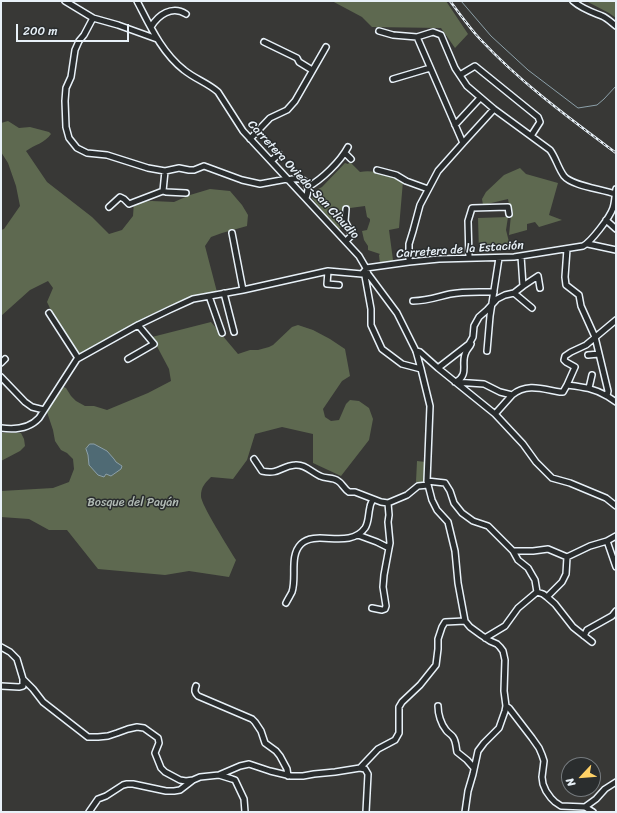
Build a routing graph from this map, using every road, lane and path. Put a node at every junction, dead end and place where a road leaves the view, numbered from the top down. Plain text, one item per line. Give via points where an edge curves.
1 (65, 1) edge
2 (137, 1) edge
3 (573, 1) edge
4 (186, 14) dead end
5 (93, 18) junction
6 (616, 26) edge
7 (151, 27) junction
8 (379, 31) dead end
9 (417, 37) junction
10 (157, 39) junction
11 (264, 42) dead end
12 (326, 47) dead end
13 (430, 68) junction
14 (312, 70) junction
15 (460, 75) junction
16 (393, 79) dead end
17 (480, 98) junction
18 (494, 109) junction
19 (455, 125) junction
20 (531, 136) junction
21 (250, 139) junction
22 (463, 143) junction
23 (348, 148) dead end
24 (345, 153) junction
25 (279, 154) dead end
26 (351, 159) dead end
27 (271, 161) junction
28 (377, 170) dead end
29 (165, 171) junction
30 (287, 179) junction
31 (308, 186) junction
32 (428, 189) junction
33 (163, 191) junction
34 (616, 191) edge
35 (186, 192) dead end
36 (306, 198) junction
37 (109, 207) dead end
38 (346, 208) dead end
39 (509, 214) dead end
40 (606, 220) junction
41 (616, 229) edge
42 (232, 233) dead end
43 (346, 242) junction
44 (588, 244) junction
45 (567, 249) junction
46 (616, 250) edge
47 (521, 256) junction
48 (469, 258) junction
49 (499, 258) junction
50 (409, 262) junction
51 (366, 269) junction
52 (328, 271) junction
53 (339, 285) dead end
54 (523, 286) junction
55 (540, 288) dead end
56 (244, 290) junction
57 (494, 292) junction
58 (224, 293) junction
59 (514, 293) junction
60 (210, 296) junction
61 (413, 301) dead end
62 (493, 304) junction
63 (532, 308) dead end
64 (484, 312) junction
65 (49, 313) dead end
66 (490, 316) junction
67 (478, 319) junction
68 (616, 320) edge
69 (490, 322) junction
70 (138, 326) junction
71 (234, 332) dead end
72 (222, 333) dead end
73 (473, 337) junction
74 (595, 337) junction
75 (416, 351) junction
76 (487, 351) dead end
77 (599, 354) junction
78 (588, 355) dead end
79 (78, 358) junction
80 (128, 359) dead end
81 (438, 368) junction
82 (421, 369) junction
83 (592, 375) dead end
84 (1, 377) edge
85 (455, 382) junction
86 (568, 385) junction
87 (589, 388) junction
88 (512, 395) junction
89 (606, 396) junction
90 (616, 402) edge
91 (44, 410) junction
92 (496, 414) junction
93 (1, 428) edge
94 (254, 459) dead end
95 (427, 483) junction
96 (373, 499) junction
97 (388, 503) junction
98 (616, 506) edge
99 (358, 535) junction
100 (616, 536) edge
101 (607, 541) junction
102 (389, 548) junction
103 (513, 551) junction
104 (567, 557) junction
105 (616, 567) edge
106 (537, 592) junction
107 (547, 597) junction
108 (286, 602) dead end
109 (372, 608) dead end
110 (616, 611) edge
111 (465, 621) junction
112 (584, 636) junction
113 (485, 638) junction
114 (592, 642) dead end
115 (1, 647) edge
116 (23, 679) junction
117 (1, 686) edge
118 (196, 686) dead end
119 (438, 706) dead end
120 (506, 706) junction
121 (360, 768) junction
122 (474, 768) junction
123 (219, 775) junction
124 (288, 776) junction
125 (193, 780) junction
126 (616, 782) edge
127 (586, 807) junction
128 (89, 812) edge
129 (245, 812) edge
130 (366, 812) edge
131 (465, 812) edge
132 (593, 812) edge

1 - 5 street
2 - 7 street, Carretera Oviedo-San Claudio
3 - 6 street
4 - 7 street via 178,10 170,11 158,18
5 - 10 street
5 - 29 street via 75,50 71,77 66,88 65,119 69,138 77,148 87,153 107,155
7 - 10 street, Carretera Oviedo-San Claudio
8 - 9 street
9 - 13 street
9 - 15 street via 433,32 441,35
10 - 21 street, Carretera Oviedo-San Claudio via 175,63 218,92
11 - 14 street via 297,58
12 - 14 street
13 - 16 street
13 - 19 street
14 - 21 street via 295,101 287,110 270,118
15 - 17 street
15 - 20 street via 475,66 538,118 540,122
17 - 18 street
17 - 19 street
18 - 20 street
18 - 22 street
19 - 22 street
20 - 34 street via 550,150 563,174 574,183
21 - 27 street, Carretera Oviedo-San Claudio
22 - 32 street via 438,172
23 - 24 street
24 - 26 street
24 - 31 street via 320,180
25 - 27 street
27 - 30 street, Carretera Oviedo-San Claudio
28 - 32 street
29 - 30 street via 179,168 194,170 204,166 260,184
29 - 33 street
30 - 31 street via 301,179
30 - 36 street, Carretera Oviedo-San Claudio
31 - 36 street
32 - 50 street via 420,205 409,244
33 - 35 street
33 - 37 street via 129,204 120,197
34 - 40 street via 612,210
36 - 43 street, Carretera Oviedo-San Claudio
38 - 43 street via 345,221 352,235
39 - 48 street via 508,207 472,208 468,222
40 - 41 street
40 - 44 street
42 - 56 street
43 - 51 street, Carretera Oviedo-San Claudio via 359,256
44 - 45 street, Carretera de la Estación
44 - 46 street
45 - 47 street, Carretera de la Estación
45 - 74 street via 566,285 579,295 581,306
47 - 49 street, Carretera de la Estación
47 - 54 street
48 - 49 street, Carretera de la Estación
48 - 50 street, Carretera de la Estación
49 - 57 street
50 - 51 street, Carretera de la Estación
51 - 52 street, Carretera de la Estación via 362,274
51 - 75 street, Carretera Oviedo-San Claudio via 397,313
51 - 82 street via 371,325 382,349 402,364
52 - 53 street via 327,284
52 - 56 street
54 - 55 street via 538,276
54 - 59 street
56 - 58 street
57 - 61 street via 450,294
57 - 62 street
58 - 60 street
58 - 71 street
59 - 62 street via 497,299
59 - 63 street
60 - 70 street via 193,299
60 - 72 street
62 - 64 street
62 - 66 street
64 - 66 street
64 - 67 street
65 - 79 street
66 - 67 street via 485,315
66 - 69 street
67 - 69 street
67 - 73 street
68 - 74 street
69 - 76 street
70 - 79 street
70 - 80 street via 154,344
73 - 81 street via 469,344
73 - 85 street via 465,354 464,374
74 - 77 street
74 - 86 street via 565,356 564,360 575,368
75 - 81 street
75 - 82 street, Carretera Oviedo-San Claudio
77 - 78 street
77 - 89 street via 608,391
79 - 91 street
81 - 85 street
82 - 95 street, Carretera Oviedo-San Claudio via 430,406
83 - 87 street
84 - 91 street via 25,402
85 - 88 street via 484,384
85 - 92 street
86 - 87 street
86 - 88 street via 563,392 528,387
87 - 89 street
88 - 92 street
89 - 90 street
91 - 93 street via 34,424 14,429
92 - 98 street via 552,478 606,498
94 - 96 street via 262,471 268,472 276,472 296,464 306,467 321,477 338,480 349,492
95 - 97 street
95 - 103 street via 445,484 454,503 462,512 473,521 488,526
95 - 111 street, Carretera Oviedo-San Claudio via 437,510 448,522
96 - 97 street
96 - 99 street via 368,524
97 - 102 street
99 - 102 street
99 - 108 street via 338,539 306,540 298,548 295,557 294,583
100 - 101 street
101 - 104 street
101 - 105 street
102 - 109 street via 383,587 386,606 382,610
103 - 104 street via 548,549
103 - 106 street via 518,560 528,568 535,580
104 - 107 street via 566,574 562,582
106 - 107 street
106 - 113 street via 518,608 505,626
107 - 112 street
110 - 112 street via 587,630
111 - 113 street
111 - 121 street via 445,622 438,639 436,665 399,707 399,734 395,740 378,749
112 - 114 street
113 - 120 street via 497,644 503,651
115 - 116 street via 18,659
116 - 117 street via 23,686
116 - 125 street via 43,702 88,737 108,736 133,728 144,728 158,738 159,744 155,753 161,768 180,780
118 - 124 street via 198,696 252,719 261,731 265,743 276,751 284,762
119 - 122 street via 442,724 452,736 457,752
120 - 122 street via 500,728 478,751
120 - 127 street via 539,748 544,761 543,784 551,798 561,806
121 - 124 street
121 - 130 street via 365,769 368,774
122 - 131 street
123 - 124 street via 249,764
123 - 125 street
123 - 129 street via 235,780 244,799
125 - 128 street via 180,790 174,791 133,784 123,785 98,799
126 - 127 street
127 - 132 street

